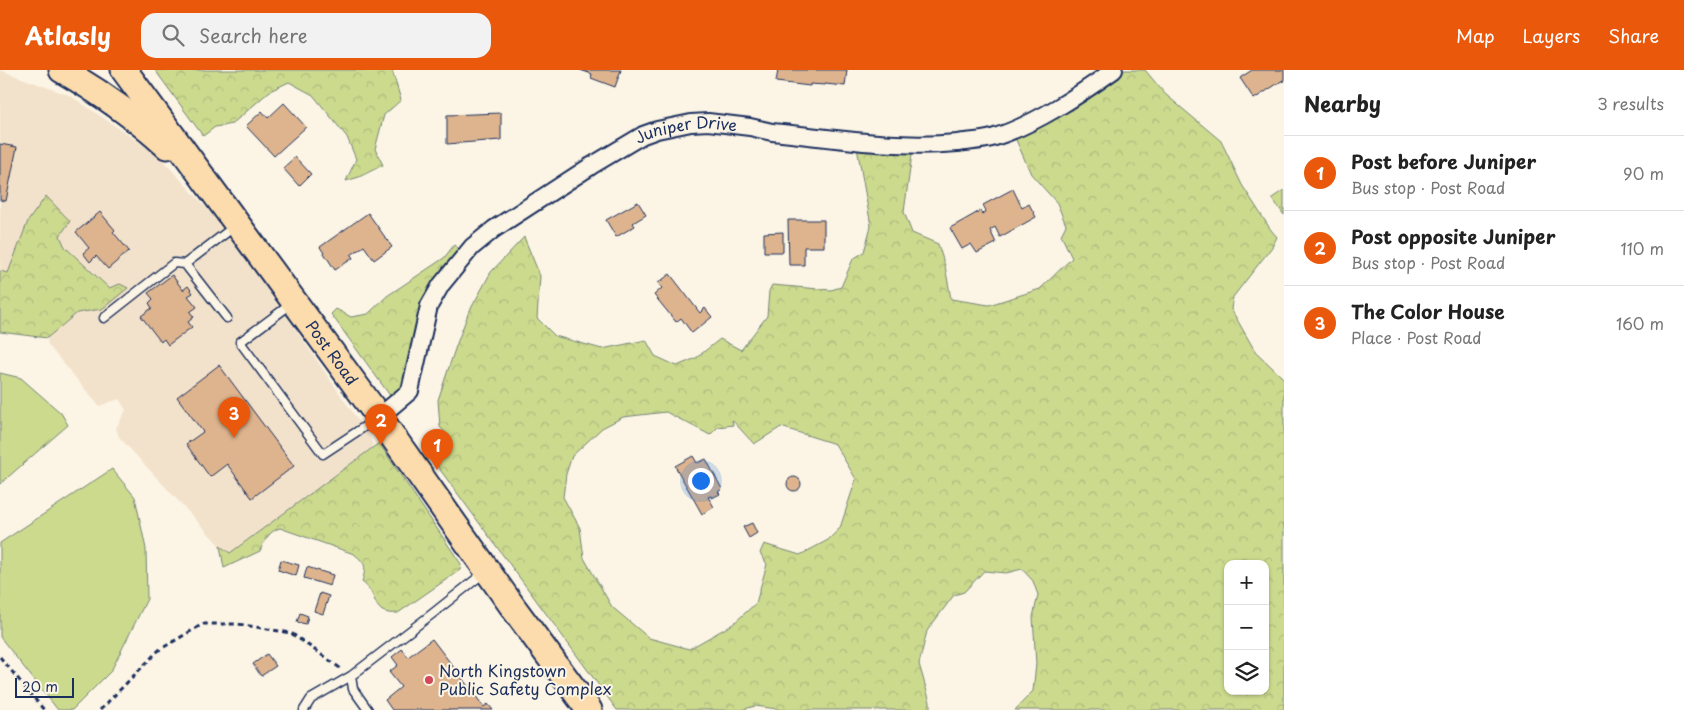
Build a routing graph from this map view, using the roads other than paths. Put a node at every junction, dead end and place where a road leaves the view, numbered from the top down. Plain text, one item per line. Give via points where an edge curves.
1 (62, 70) edge
2 (124, 70) edge
3 (1114, 70) edge
4 (200, 174) junction
5 (237, 224) junction
6 (185, 264) junction
7 (294, 302) junction
8 (104, 318) dead end
9 (227, 318) dead end
10 (379, 416) junction
11 (487, 570) junction
12 (351, 676) junction
13 (304, 710) edge
14 (368, 710) edge
15 (589, 710) edge

1 - 4 main road via 128,114
2 - 4 main road, Post Road
3 - 10 street, Juniper Drive via 1020,127 994,138 974,141 931,145 884,143 708,122 682,124 643,135 494,229 472,247 441,285 429,306 410,391
4 - 5 main road, Post Road
5 - 6 lane
5 - 7 main road, Post Road
6 - 8 lane via 174,263
6 - 9 lane
7 - 10 main road, Post Road
7 - 10 lane via 240,342 311,438 323,454
10 - 11 main road, Post Road
11 - 12 lane
11 - 15 main road, Post Road
12 - 13 lane via 311,699
12 - 14 lane via 353,690

